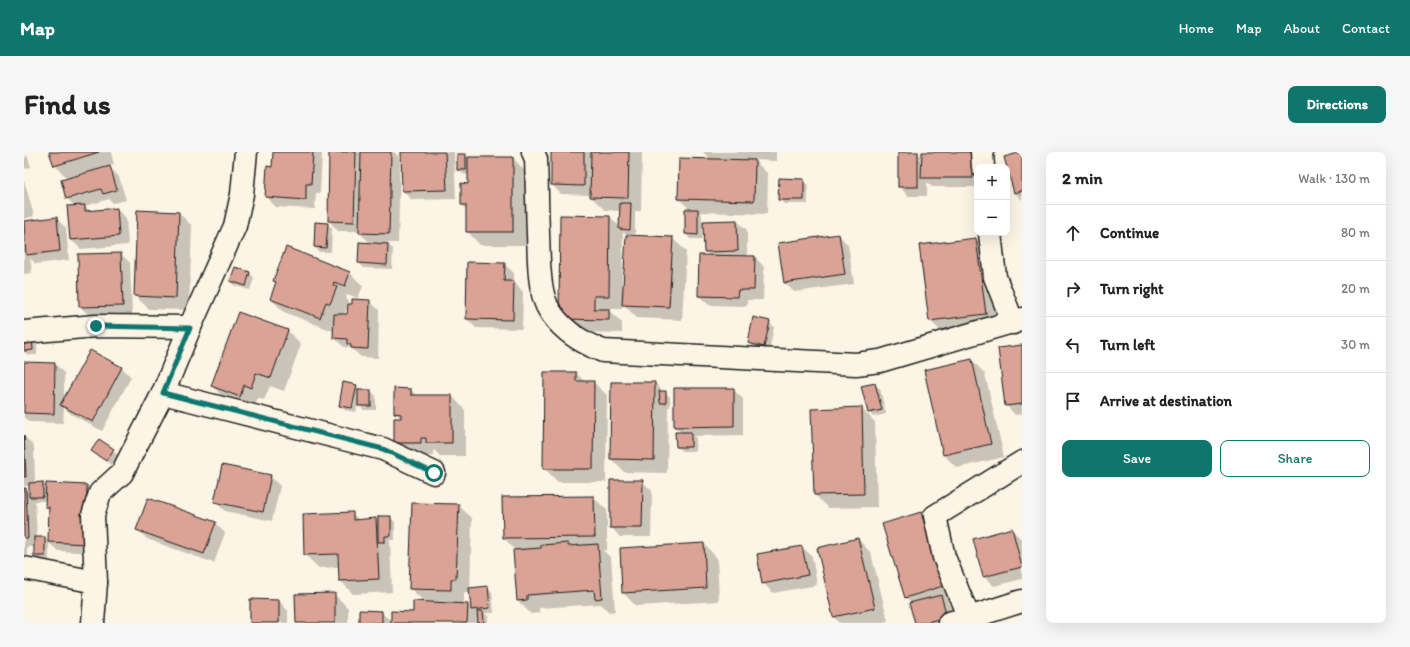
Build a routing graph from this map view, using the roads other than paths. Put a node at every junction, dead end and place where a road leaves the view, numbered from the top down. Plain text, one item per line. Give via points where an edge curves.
1 (246, 152) edge
2 (533, 152) edge
3 (982, 152) edge
4 (984, 164) edge
5 (990, 236) edge
6 (1018, 321) edge
7 (190, 328) junction
8 (24, 332) edge
9 (163, 393) junction
10 (1022, 462) edge
11 (434, 473) dead end
12 (24, 568) edge
13 (96, 582) junction
14 (1022, 601) edge
15 (959, 621) edge
16 (93, 623) edge

1 - 7 street via 242,194 235,226
2 - 6 street via 536,159 539,268 547,306 570,334 603,351 856,364 880,361
3 - 4 street
5 - 6 street via 995,277
7 - 8 street via 96,326
7 - 9 street
9 - 11 street via 383,449
9 - 13 street via 122,473 100,493 94,515
10 - 15 street via 935,516
12 - 13 street
13 - 16 street
14 - 15 street

